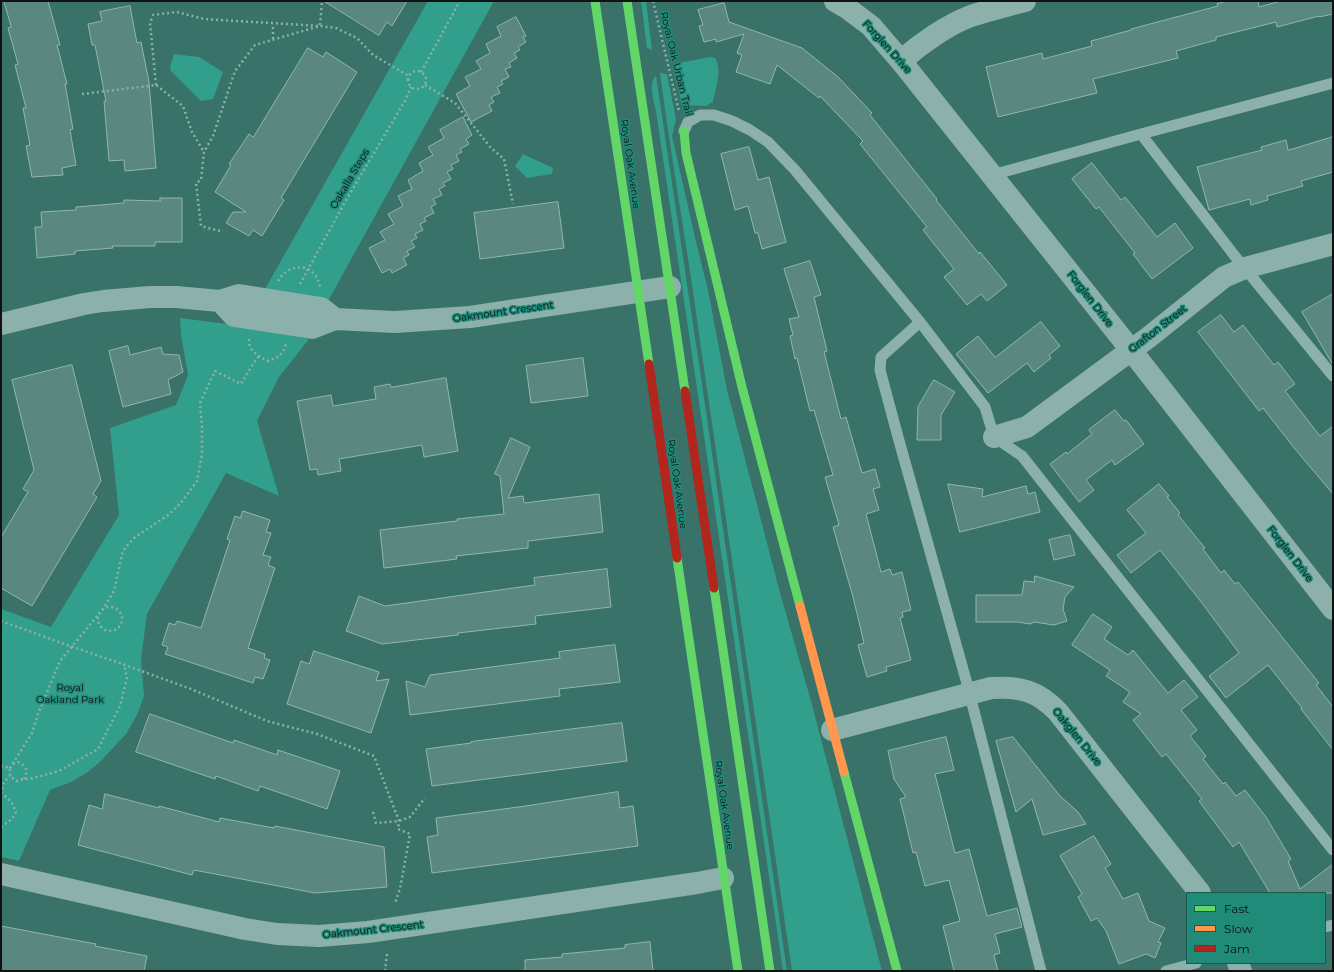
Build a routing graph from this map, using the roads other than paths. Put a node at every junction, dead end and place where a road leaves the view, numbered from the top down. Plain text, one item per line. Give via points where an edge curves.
1 (595, 1) edge
2 (627, 1) edge
3 (835, 1) edge
4 (1025, 1) edge
5 (901, 61) junction
6 (1333, 83) edge
7 (684, 131) joint
8 (1141, 134) junction
9 (992, 175) junction
10 (1333, 244) edge
11 (1245, 268) junction
12 (670, 287) junction
13 (638, 292) junction
14 (920, 322) junction
15 (1, 324) edge
16 (1131, 350) junction
17 (1333, 376) edge
18 (994, 437) junction
19 (1333, 609) edge
20 (970, 694) junction
21 (832, 730) junction
22 (1333, 850) edge
23 (1, 874) edge
24 (723, 878) junction
25 (1199, 892) edge
26 (1192, 964) edge
27 (738, 971) edge
28 (770, 971) edge
29 (897, 971) edge
30 (1041, 971) edge
31 (1166, 971) edge

1 - 13 main road, Royal Oak Avenue
2 - 12 main road, Royal Oak Avenue
3 - 5 street, Forglen Drive via 870,26
4 - 5 street via 970,17 953,25
5 - 9 street, Forglen Drive
6 - 8 lane
7 - 14 lane via 688,122 700,115 714,115 732,121 768,142 795,170
7 - 21 main road via 686,153 742,387
8 - 9 lane
8 - 11 lane
9 - 16 street, Forglen Drive
10 - 11 street, Grafton Street
11 - 16 street, Grafton Street via 1224,278
11 - 17 lane
12 - 13 street, Oakmount Crescent
12 - 28 main road, Royal Oak Avenue
13 - 15 street, Oakmount Crescent via 455,319 395,322 335,319 321,308 239,295 220,301 150,297 84,304
13 - 24 main road, Royal Oak Avenue
14 - 18 lane via 985,407
14 - 20 lane via 880,356 880,370
16 - 18 street, Grafton Street via 1027,427
16 - 19 street, Forglen Drive
18 - 22 lane via 1022,456
20 - 21 street, Oakglen Drive
20 - 25 street, Oakglen Drive via 991,688 1013,688 1026,690 1049,702
20 - 30 lane
21 - 29 main road
23 - 24 street, Oakmount Crescent via 245,930 319,936 415,926
24 - 27 main road, Royal Oak Avenue
26 - 31 lane

